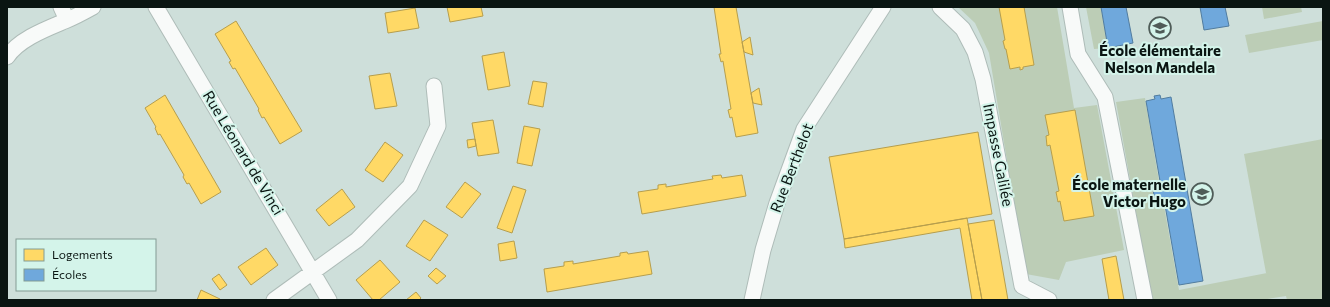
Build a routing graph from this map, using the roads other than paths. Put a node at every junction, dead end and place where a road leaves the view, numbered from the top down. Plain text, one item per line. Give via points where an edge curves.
1 (94, 7) edge
2 (156, 7) edge
3 (883, 7) edge
4 (1070, 7) edge
5 (941, 8) edge
6 (64, 14) edge
7 (7, 57) edge
8 (434, 86) dead end
9 (313, 271) junction
10 (274, 300) edge
11 (329, 300) edge
12 (752, 300) edge
13 (1049, 300) edge
14 (1144, 300) edge

1 - 6 street
2 - 9 street, Rue Léonard de Vinci
3 - 12 street, Rue Berthelot via 804,129 763,250
4 - 14 street via 1078,54 1105,97
5 - 13 street, Impasse Galilée via 963,29 975,52 983,79 1022,286
6 - 7 street via 11,51
8 - 9 street via 438,126 410,186 357,240
9 - 10 street
9 - 11 street, Rue Léonard de Vinci

